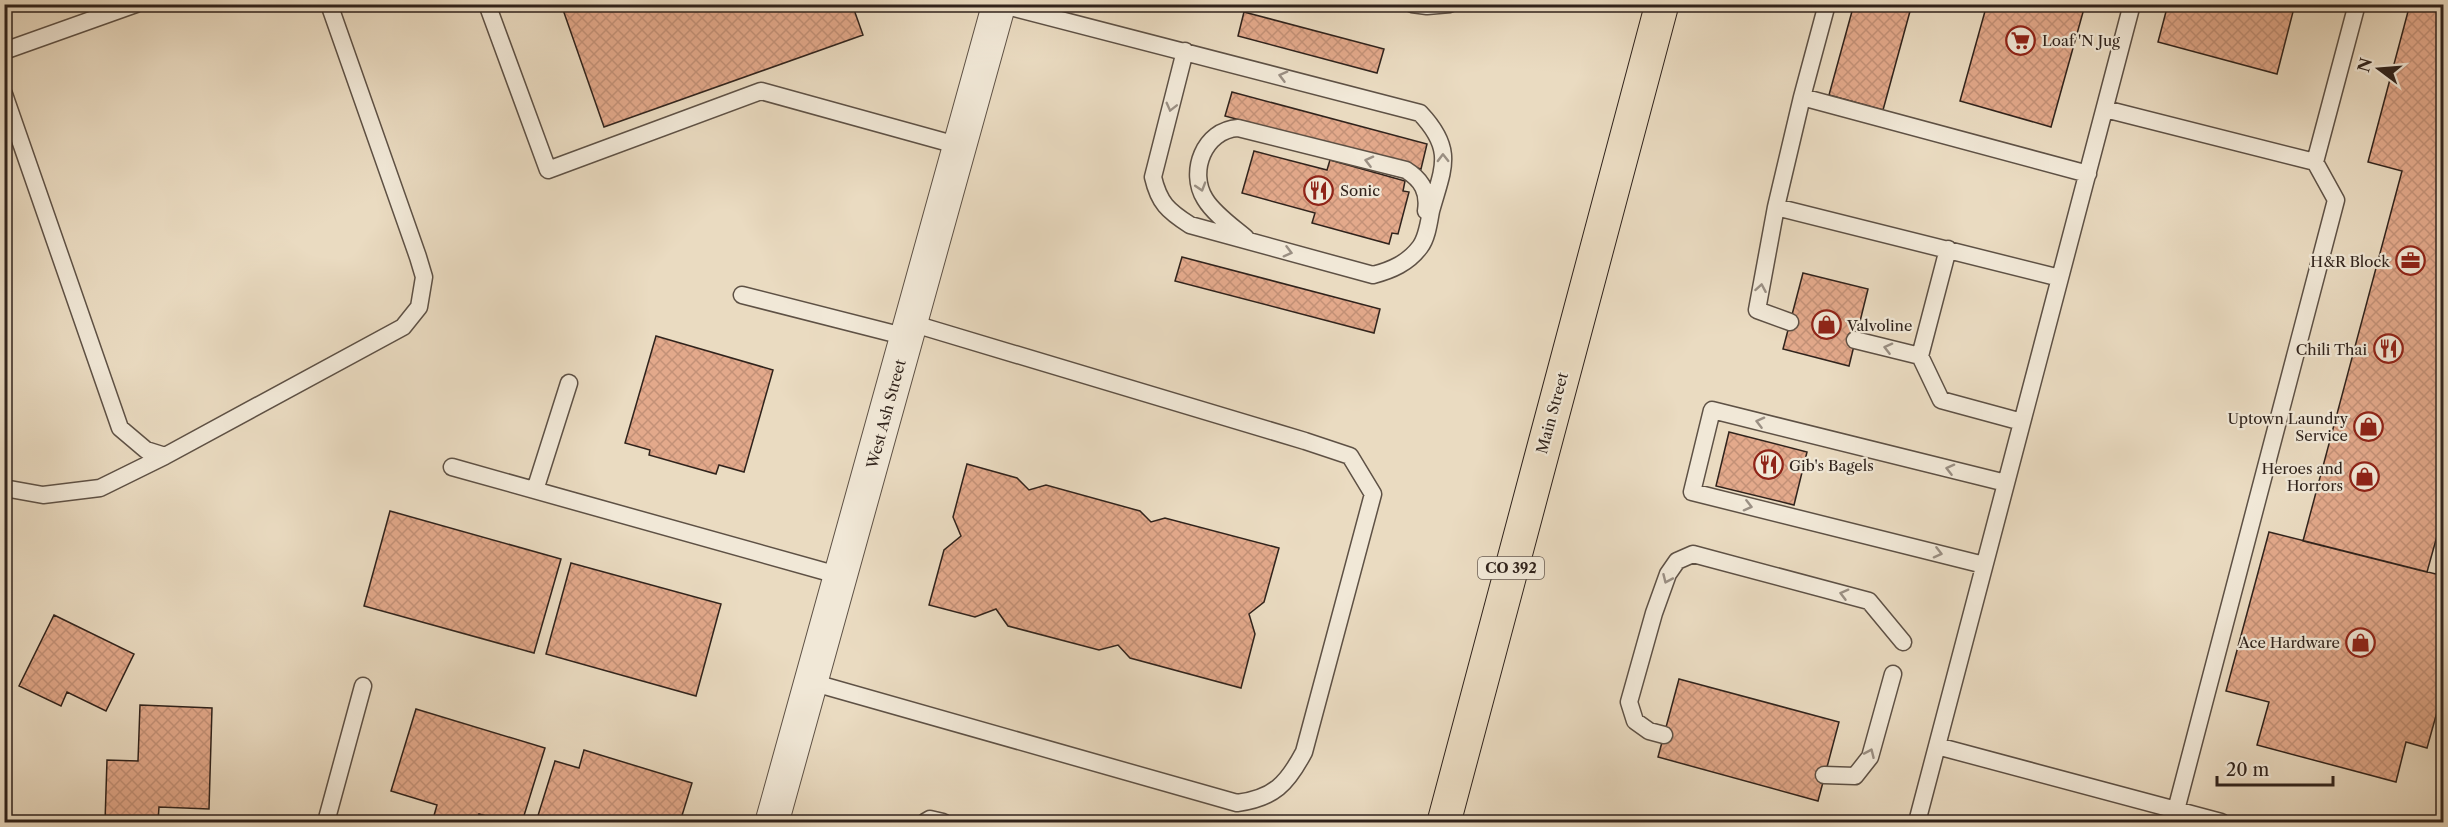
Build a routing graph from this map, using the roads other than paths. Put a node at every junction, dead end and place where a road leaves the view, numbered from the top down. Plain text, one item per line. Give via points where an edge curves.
1 (136, 4) edge
2 (329, 4) edge
3 (487, 4) edge
4 (999, 4) edge
5 (1412, 4) edge
6 (1450, 4) edge
7 (1662, 4) edge
8 (1827, 4) edge
9 (2132, 4) edge
10 (2356, 4) edge
11 (4, 51) edge
12 (1185, 51) junction
13 (4, 94) edge
14 (1802, 97) junction
15 (2105, 109) junction
16 (960, 146) junction
17 (2315, 162) junction
18 (2088, 174) junction
19 (1776, 207) junction
20 (1251, 242) junction
21 (1422, 244) junction
22 (1948, 249) junction
23 (2060, 278) junction
24 (741, 295) dead end
25 (1790, 322) dead end
26 (909, 330) junction
27 (1855, 340) dead end
28 (1920, 356) junction
29 (569, 383) dead end
30 (2022, 422) junction
31 (165, 456) junction
32 (452, 467) dead end
33 (2006, 483) junction
34 (4, 488) edge
35 (535, 490) junction
36 (1984, 564) junction
37 (841, 576) junction
38 (1903, 642) dead end
39 (1893, 674) dead end
40 (811, 682) junction
41 (363, 686) dead end
42 (1664, 735) dead end
43 (1937, 746) junction
44 (1824, 775) dead end
45 (2176, 810) junction
46 (326, 822) edge
47 (772, 822) edge
48 (925, 822) edge
49 (943, 822) edge
50 (1444, 822) edge
51 (1917, 822) edge
52 (2221, 822) edge

1 - 11 lane
2 - 31 lane via 418,257 424,278 419,307 403,327
3 - 16 lane via 548,170 761,91
4 - 12 lane
4 - 16 street, West Ash Street
5 - 6 lane
7 - 50 main road, Main Street / CO 392
8 - 14 lane
9 - 15 lane
10 - 17 lane
12 -> 20 lane via 1153,177 1157,193 1170,212 1190,225
21 -> 12 lane via 1445,162 1442,142 1420,113
13 - 31 lane via 120,428 146,450
14 - 18 lane
14 - 19 lane
15 - 17 lane
15 - 18 lane
16 - 26 street, West Ash Street
17 - 45 lane via 2336,200
18 - 23 lane
19 - 22 lane
25 -> 19 lane via 1757,310
20 -> 21 lane via 1373,275 1393,269
21 -> 20 lane via 1428,201 1416,177 1406,170 1238,128 1228,129 1205,145 1197,174 1205,199
22 - 23 lane
22 - 28 lane
23 - 30 lane
24 - 26 lane
26 - 37 street, West Ash Street
26 - 40 lane via 1350,456 1373,494 1304,752 1292,775 1273,793 1237,803
28 -> 27 lane
28 - 30 lane via 1941,400
29 - 35 lane
30 - 33 lane
31 - 34 lane via 100,488 42,495
32 - 35 lane
33 - 36 lane
33 -> 36 lane via 1712,410 1692,492
35 - 37 lane
36 - 43 lane
37 - 40 street, West Ash Street
38 -> 42 lane via 1869,601 1693,554 1677,561 1668,574 1629,702 1635,721
44 -> 39 lane via 1855,776 1870,757
40 - 47 street, West Ash Street
41 - 46 lane
43 - 45 lane
43 - 51 lane
45 - 52 lane
48 - 49 lane

